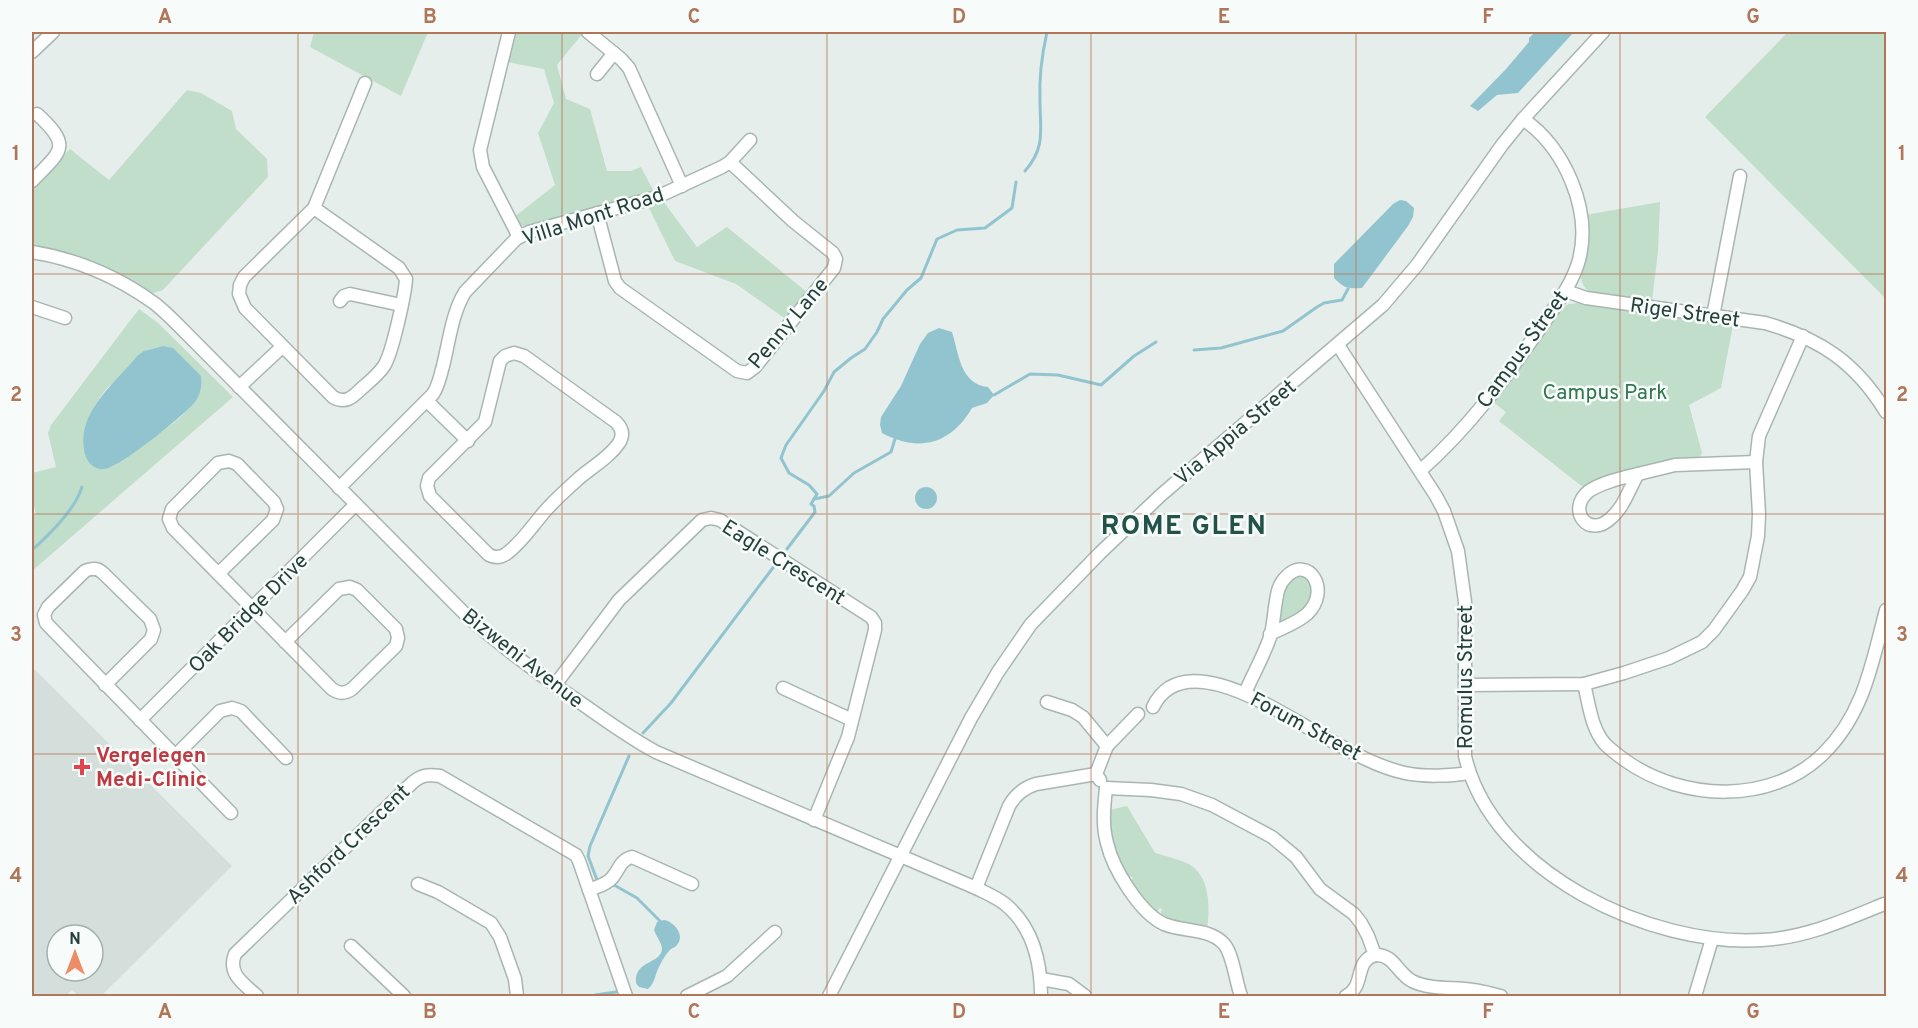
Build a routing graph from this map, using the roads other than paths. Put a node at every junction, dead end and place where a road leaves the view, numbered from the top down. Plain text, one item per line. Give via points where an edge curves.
1 (53, 32) edge
2 (509, 32) edge
3 (588, 32) edge
4 (1604, 32) edge
5 (32, 52) edge
6 (614, 53) junction
7 (597, 74) dead end
8 (365, 83) dead end
9 (37, 114) dead end
10 (1523, 119) junction
11 (750, 140) dead end
12 (730, 162) junction
13 (1740, 176) dead end
14 (32, 181) edge
15 (682, 186) junction
16 (314, 208) junction
17 (597, 213) junction
18 (519, 237) junction
19 (32, 252) edge
20 (1566, 291) junction
21 (340, 301) dead end
22 (401, 305) junction
23 (32, 307) edge
24 (1713, 316) junction
25 (65, 318) dead end
26 (1803, 336) junction
27 (1338, 345) junction
28 (282, 347) junction
29 (239, 387) junction
30 (427, 401) junction
31 (1887, 412) edge
32 (468, 441) junction
33 (1756, 462) junction
34 (1421, 470) junction
35 (1638, 474) junction
36 (339, 488) junction
37 (355, 505) junction
38 (218, 574) junction
39 (252, 609) junction
40 (1887, 610) edge
41 (1270, 634) junction
42 (285, 642) junction
43 (1584, 684) junction
44 (105, 685) junction
45 (555, 685) junction
46 (1466, 685) junction
47 (783, 688) dead end
48 (1245, 693) junction
49 (1047, 702) dead end
50 (1153, 707) dead end
51 (1138, 714) dead end
52 (140, 720) junction
53 (852, 720) junction
54 (1107, 746) junction
55 (175, 756) junction
56 (286, 758) dead end
57 (1469, 773) junction
58 (1096, 774) junction
59 (1106, 788) junction
60 (231, 813) dead end
61 (814, 820) junction
62 (900, 857) junction
63 (418, 884) dead end
64 (692, 884) dead end
65 (976, 888) junction
66 (589, 890) junction
67 (1884, 904) dead end
68 (774, 932) dead end
69 (1712, 939) junction
70 (351, 946) dead end
71 (1375, 955) junction
72 (1041, 979) junction
73 (257, 996) edge
74 (404, 996) edge
75 (517, 996) edge
76 (626, 996) edge
77 (687, 996) edge
78 (829, 996) edge
79 (1041, 996) edge
80 (1085, 996) edge
81 (1241, 996) edge
82 (1346, 996) edge
83 (1501, 996) edge
84 (1695, 996) edge

1 - 5 street
2 - 18 street via 481,158
3 - 6 street
4 - 10 street, Via Appia Street
6 - 7 street
6 - 15 street via 636,82
8 - 16 street
9 - 14 street via 53,129 60,147
10 - 20 street, Campus Street via 1552,148 1576,196 1582,246
10 - 27 street, Via Appia Street via 1402,283
11 - 12 street, Villa Mont Road
12 - 15 street, Villa Mont Road
12 - 17 street, Penny Lane via 836,259 834,268 747,373 736,371 620,288
13 - 24 street
15 - 17 street, Villa Mont Road
16 - 22 street via 402,270 406,283
16 - 28 street via 240,285 242,304
17 - 18 street, Villa Mont Road
18 - 30 street, Villa Mont Road via 461,298 439,383
19 - 29 street, Bizweni Avenue via 92,268 155,304
20 - 24 street, Rigel Street via 1586,298
20 - 34 street, Campus Street via 1487,399 1440,454
21 - 22 street via 350,294
22 - 28 street via 388,360 347,400 333,397
23 - 25 street
24 - 26 street, Rigel Street via 1765,323
26 - 31 street, Rigel Street via 1846,362
26 - 33 street via 1759,436
27 - 34 street, Romulus Street
27 - 62 street, Via Appia Street via 1161,495 1042,611 971,718
28 - 29 street
29 - 36 street, Bizweni Avenue
30 - 32 street
30 - 36 street, Villa Mont Road
32 - 32 street via 429,478 427,489 489,555 499,557 577,479 613,450 622,435 616,422 524,356 514,353 500,361 487,418
33 - 35 street via 1675,465
33 - 43 street via 1758,536 1750,577 1714,630 1702,642 1669,658
34 - 46 street, Romulus Street via 1444,511 1458,551 1465,602
35 - 35 street via 1590,491 1582,499 1582,519 1595,526 1611,519
36 - 37 street, Bizweni Avenue
37 - 39 street, Oak Bridge Drive
37 - 45 street, Bizweni Avenue via 467,616
38 - 38 street via 276,513 274,502 237,464 229,461 218,463 169,516 173,528
38 - 39 street
39 - 42 street
39 - 52 street, Oak Bridge Drive
40 - 43 street via 1865,687 1851,719 1824,754 1809,766 1763,787 1733,792 1691,789 1640,771 1605,744 1596,730
41 - 41 street via 1281,583 1294,571 1308,572 1318,591 1312,607 1297,621
41 - 48 street
42 - 42 street via 332,690 342,693 352,689 393,648 398,636 396,629 357,590 346,587 339,589
43 - 46 street
44 - 44 street via 151,639 154,630 150,619 103,573 91,569 48,607 45,620
44 - 52 street
45 - 53 street, Eagle Crescent via 625,594 699,523 716,519 873,620 875,630
45 - 61 street, Bizweni Avenue via 656,752
46 - 57 street, Romulus Street via 1465,756
47 - 53 street
48 - 50 street, Forum Street via 1223,685 1186,682 1158,695
48 - 57 street, Forum Street via 1353,752 1406,774
49 - 54 street via 1083,717
51 - 54 street
52 - 55 street
53 - 61 street, Eagle Crescent
54 - 58 street
55 - 56 street via 220,711 232,708 241,711
55 - 60 street
57 - 69 street, Romulus Street via 1506,836 1552,875 1622,915
58 - 59 street
58 - 65 street via 1036,784 1017,795
59 - 71 street via 1167,791 1197,799 1272,837 1296,857 1320,889 1354,914
59 - 81 street via 1103,820 1107,843 1123,878 1145,908 1163,923 1207,934 1225,945
61 - 62 street, Bizweni Avenue
62 - 65 street, Bizweni Avenue
62 - 78 street, Via Appia Street
63 - 75 street via 496,928 515,979
64 - 66 street via 632,857 623,860 612,879
65 - 72 street, Bizweni Avenue via 1004,903 1029,935
66 - 73 street, Ashford Crescent via 576,855 440,776 425,775 412,783 235,954 235,975
66 - 76 street, Ashford Crescent
67 - 69 street, Romulus Street via 1790,937
68 - 77 street via 728,976
69 - 84 street
70 - 74 street
71 - 82 street via 1363,963 1356,988
71 - 83 street via 1390,958 1402,974 1427,987
72 - 79 street, Bizweni Avenue
72 - 80 street via 1069,984

